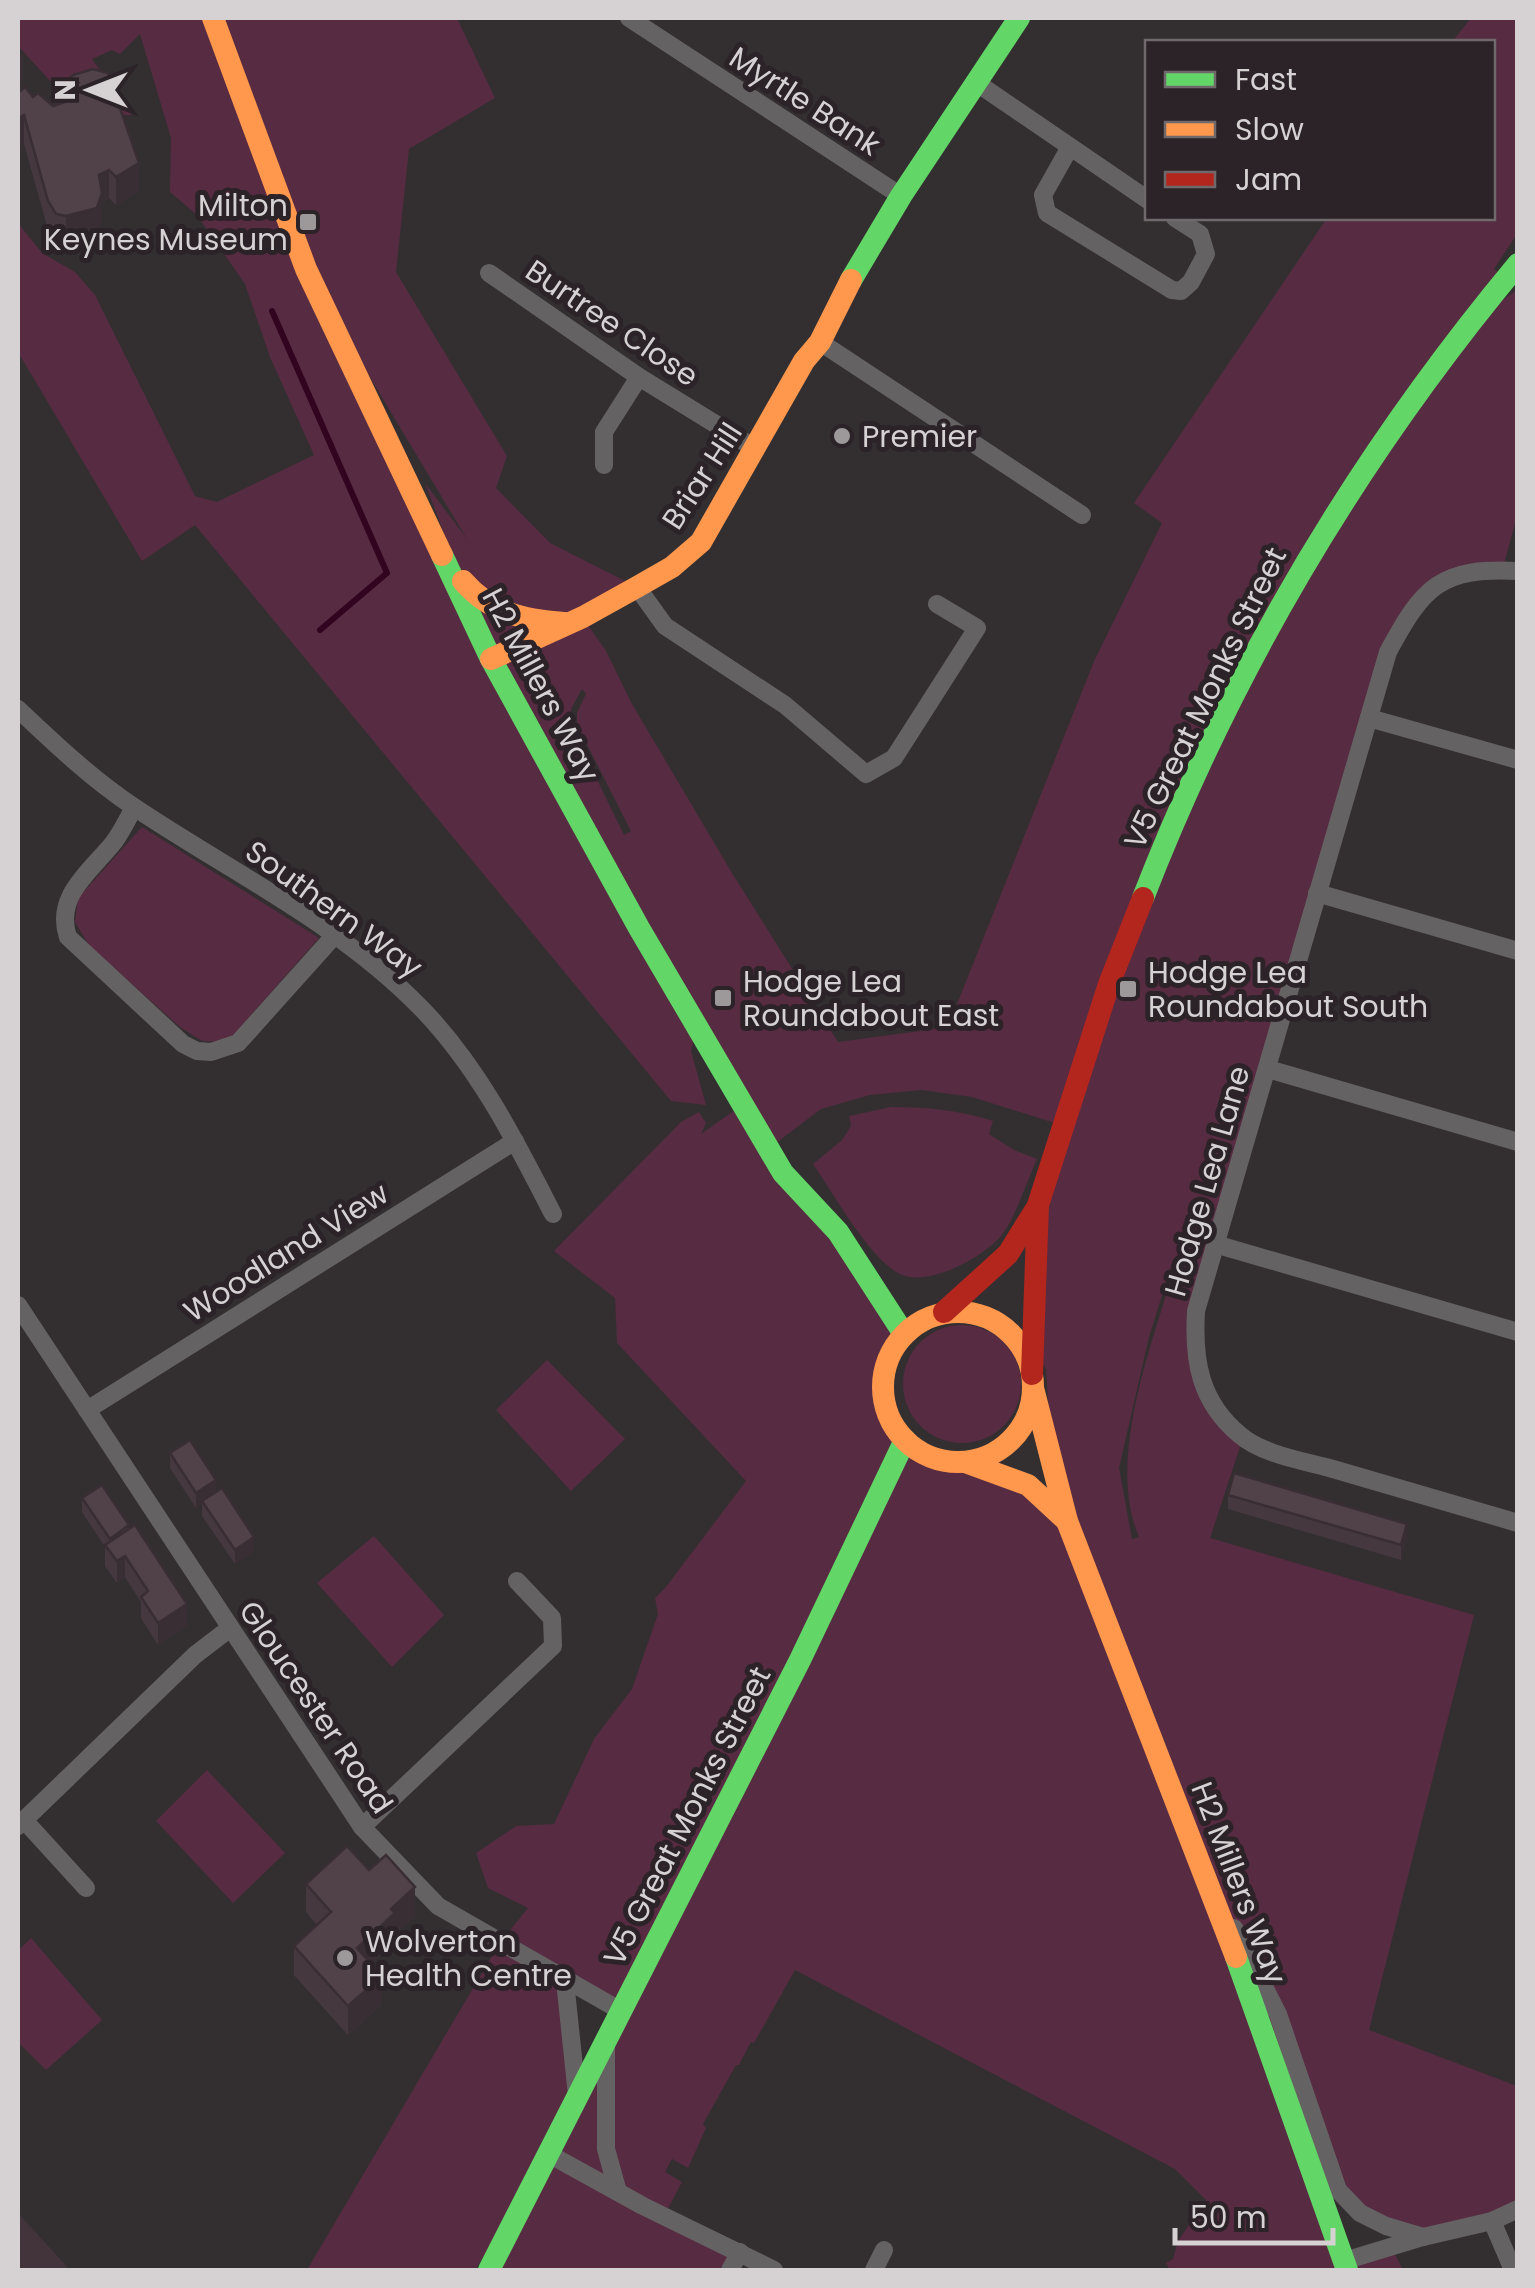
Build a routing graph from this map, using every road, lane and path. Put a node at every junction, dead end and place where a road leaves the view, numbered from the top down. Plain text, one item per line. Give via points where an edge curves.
1 (213, 18) edge
2 (629, 18) edge
3 (1020, 18) edge
4 (977, 83) junction
5 (1070, 147) junction
6 (901, 196) junction
7 (1145, 198) edge
8 (1178, 220) edge
9 (1518, 264) edge
10 (489, 273) dead end
11 (820, 342) junction
12 (639, 377) junction
13 (756, 449) junction
14 (604, 465) dead end
15 (1082, 515) dead end
16 (432, 541) junction
17 (1518, 571) edge
18 (637, 587) junction
19 (937, 604) dead end
20 (569, 623) junction
21 (491, 659) junction
22 (18, 709) edge
23 (1368, 718) junction
24 (1518, 760) edge
25 (134, 807) junction
26 (1318, 893) junction
27 (334, 936) junction
28 (1518, 951) edge
29 (1268, 1069) junction
30 (515, 1141) junction
31 (1518, 1142) edge
32 (1038, 1205) junction
33 (554, 1214) dead end
34 (1215, 1244) junction
35 (18, 1305) edge
36 (944, 1312) junction
37 (1518, 1332) edge
38 (904, 1334) junction
39 (1033, 1381) junction
40 (88, 1410) junction
41 (905, 1440) junction
42 (964, 1462) junction
43 (1067, 1520) junction
44 (1518, 1523) edge
45 (516, 1581) dead end
46 (229, 1629) junction
47 (21, 1823) edge
48 (362, 1827) junction
49 (86, 1888) dead end
50 (1213, 1894) junction
51 (565, 1981) junction
52 (621, 2012) junction
53 (606, 2041) junction
54 (577, 2098) junction
55 (548, 2154) junction
56 (618, 2192) junction
57 (1518, 2209) edge
58 (1492, 2221) junction
59 (1423, 2237) junction
60 (884, 2250) dead end
61 (740, 2252) junction
62 (1346, 2266) edge
63 (489, 2270) edge
64 (730, 2270) edge
65 (774, 2270) edge
66 (874, 2270) edge
67 (1514, 2270) edge

1 - 16 street, H2 Millers Way via 306,269
2 - 6 street, Myrtle Bank
3 - 4 street, Briar Hill
4 - 5 street
4 - 6 street, Briar Hill
5 - 7 street
5 - 8 street via 1043,195 1047,213 1181,291 1206,254 1200,234
6 - 11 street, Briar Hill
9 - 32 street, V5 Great Monks Street via 1376,450 1288,590 1208,746 1109,984
10 - 12 street, Burtree Close
11 - 13 street, Briar Hill
11 - 15 street
12 - 13 street, Burtree Close
12 - 14 street via 604,432
13 - 18 street, Briar Hill via 701,542
16 - 20 street via 477,600 511,617
16 - 21 street, H2 Millers Way
17 - 23 street, Hodge Lea Lane via 1452,575 1412,606 1388,652
18 - 19 street via 665,626 785,705 866,774 894,758 976,628
18 - 20 street, Briar Hill
20 - 21 street, Briar Hill
21 - 38 street, H2 Millers Way via 784,1172 838,1232
22 - 25 street, Southern Way via 74,763
23 - 24 street
23 - 26 street, Hodge Lea Lane
25 - 27 street, Southern Way
25 - 27 street via 72,892 64,924 68,937 183,1044 211,1052 238,1043
26 - 28 street
26 - 29 street, Hodge Lea Lane
27 - 30 street, Southern Way via 422,1010 477,1078
29 - 31 street
29 - 34 street, Hodge Lea Lane
30 - 33 street, Southern Way
30 - 40 street, Woodland View
32 - 36 street, V5 Great Monks Street via 1008,1254
32 - 39 street, V5 Great Monks Street
34 - 37 street
34 - 44 street, Hodge Lea Lane via 1196,1311 1194,1348 1205,1393 1243,1438
35 - 40 street, Gloucester Road
36 - 38 street
36 - 39 street via 978,1314 1008,1330 1020,1342
38 - 41 street via 887,1362 883,1390
39 - 42 street via 1018,1432 994,1453
39 - 43 street, H2 Millers Way
40 - 46 street, Gloucester Road
41 - 42 street via 928,1456
41 - 52 street, V5 Great Monks Street
42 - 43 street, H2 Millers Way via 1028,1485
43 - 50 street, H2 Millers Way
45 - 48 street via 552,1618 554,1646
46 - 47 street
46 - 48 street, Gloucester Road
47 - 49 street
48 - 51 street, Gloucester Road via 438,1906
50 - 59 street via 1278,2014 1338,2190 1360,2214
50 - 62 street, H2 Millers Way
51 - 52 street, Gloucester Road
51 - 54 street
52 - 53 street, V5 Great Monks Street
53 - 54 street, V5 Great Monks Street
53 - 56 street via 606,2149
54 - 55 street, V5 Great Monks Street
55 - 56 street
55 - 63 street, V5 Great Monks Street
56 - 61 street
57 - 58 street
58 - 59 street
58 - 67 street
59 - 62 street
60 - 66 street
61 - 64 street
61 - 65 street

